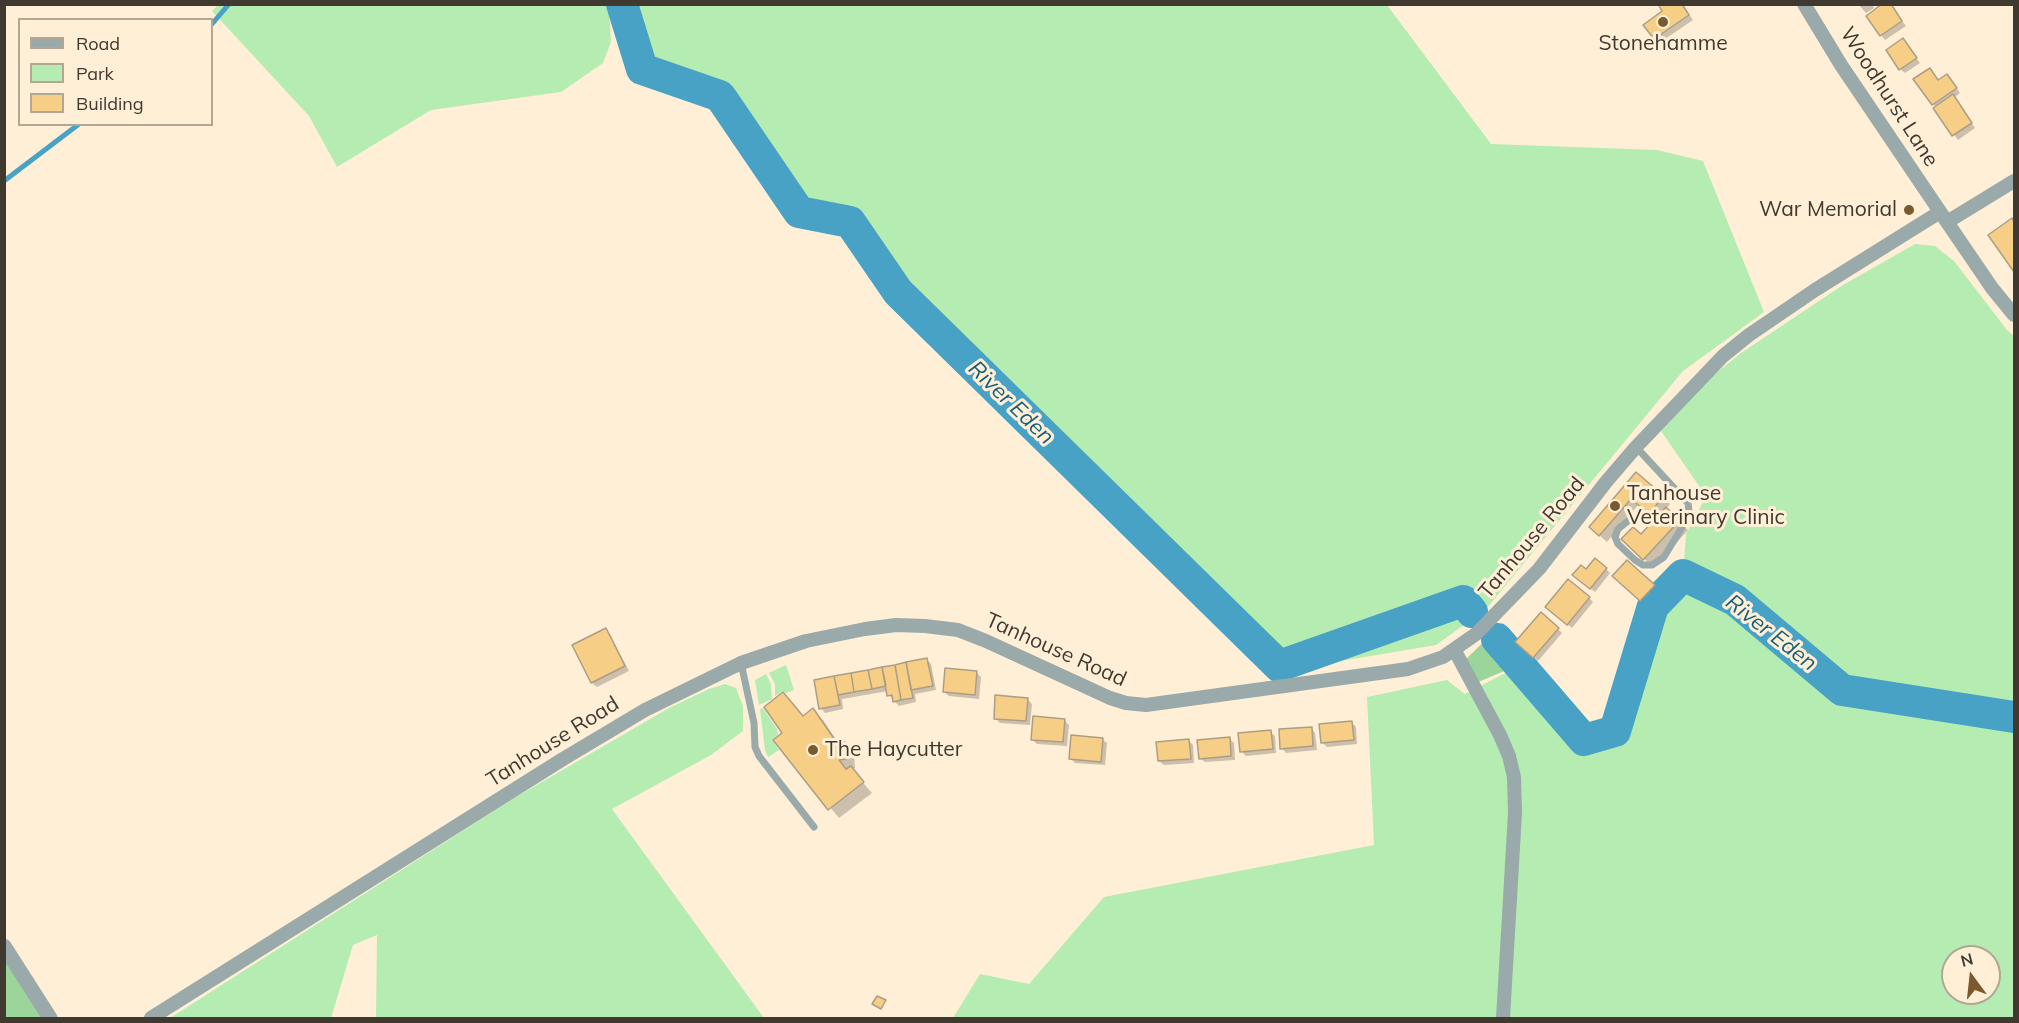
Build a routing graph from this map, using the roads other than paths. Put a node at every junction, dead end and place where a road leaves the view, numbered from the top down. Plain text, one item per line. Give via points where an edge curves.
1 (1804, 4) edge
2 (2014, 181) edge
3 (1943, 217) junction
4 (2014, 315) edge
5 (1636, 447) junction
6 (1628, 521) dead end
7 (1455, 651) junction
8 (741, 663) junction
9 (814, 826) dead end
10 (4, 946) edge
11 (50, 1018) edge
12 (151, 1018) edge
13 (1503, 1018) edge

1 - 3 street, Woodhurst Lane
2 - 3 street, Tanhouse Road
3 - 4 street, Woodhurst Lane
3 - 5 street, Tanhouse Road via 1815,290 1749,335 1701,377
5 - 6 lane via 1688,503 1689,511 1664,557 1652,565 1643,565 1618,544 1618,529
5 - 7 street, Tanhouse Road via 1539,569
7 - 8 street, Tanhouse Road via 1408,669 1146,705 1110,698 958,630 924,626 896,625 828,635
7 - 13 street via 1500,735 1514,777
8 - 9 lane via 759,756
8 - 12 street, Tanhouse Road via 603,734
10 - 11 street

